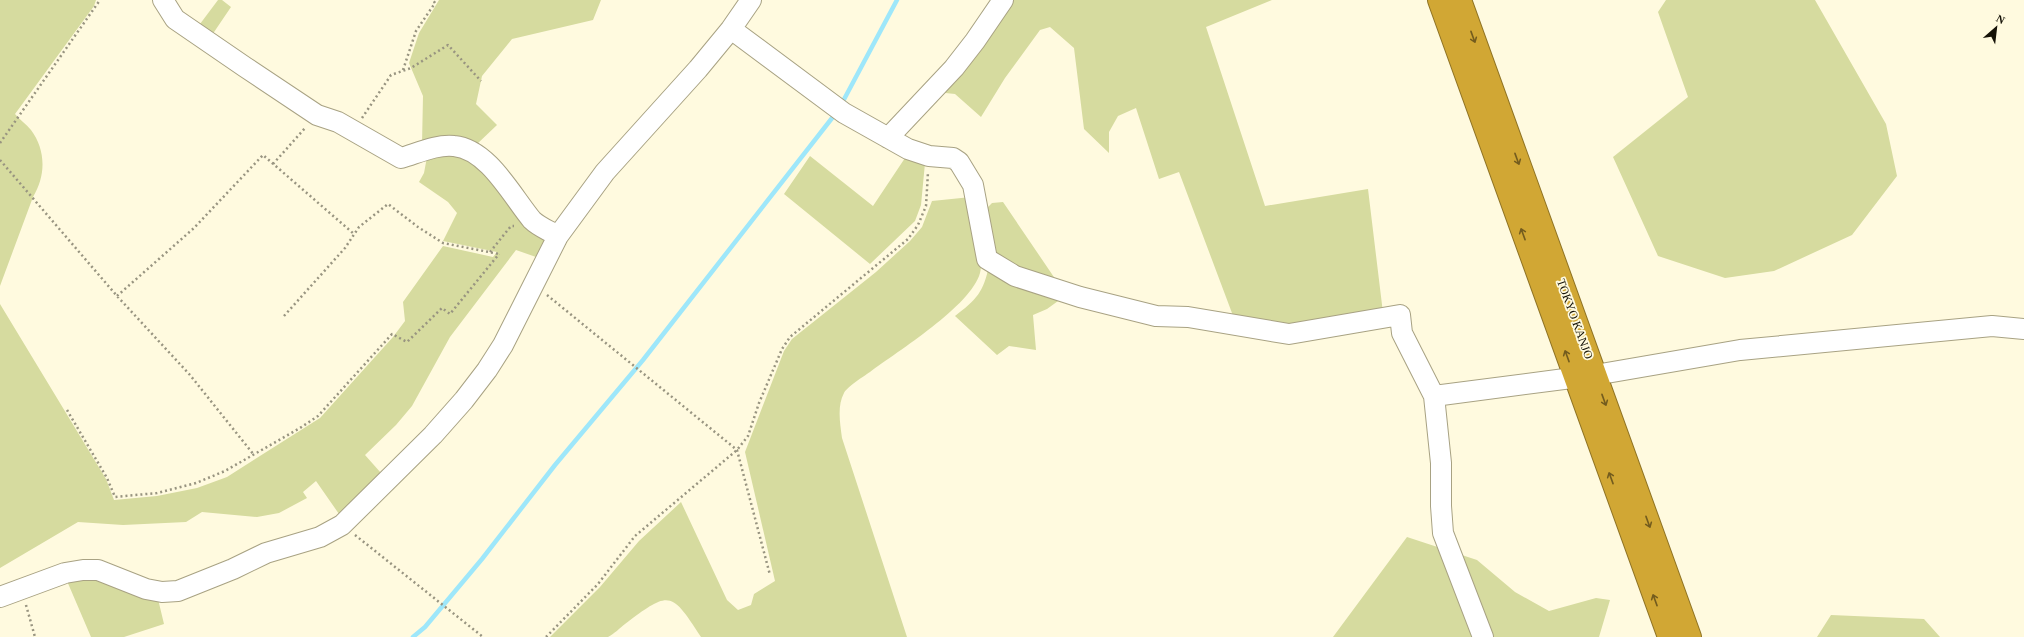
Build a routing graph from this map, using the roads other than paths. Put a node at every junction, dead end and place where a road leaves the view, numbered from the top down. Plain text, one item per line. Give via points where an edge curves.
1 (162, 0) edge
2 (751, 0) edge
3 (1003, 0) edge
4 (1439, 0) edge
5 (1460, 0) edge
6 (731, 29) junction
7 (888, 138) junction
8 (558, 236) junction
9 (2024, 329) edge
10 (1584, 375) junction
11 (1434, 396) junction
12 (0, 597) edge
13 (1483, 637) edge
14 (1669, 637) edge
15 (1690, 637) edge

1 - 8 street via 175,19 195,34 317,115 354,130 401,158 438,146 455,146 470,150 480,157 510,190 534,221
2 - 6 street
3 - 7 street via 954,68
10 -> 4 highway, TOKYO KANJO
5 -> 10 highway, TOKYO KANJO
6 - 7 street via 838,108
6 - 8 street via 653,121 605,172
7 - 11 street via 908,149 929,156 953,158 959,162 973,185 987,259 1015,276 1118,308 1156,316 1188,317 1289,334 1400,316 1402,333
8 - 12 street via 487,370 434,435 342,525 320,537 266,553 233,570 178,591 146,589 98,570 83,570 65,573
9 - 10 street via 1992,326 1764,348
10 - 11 street
14 -> 10 highway, TOKYO KANJO
10 -> 15 highway, TOKYO KANJO
11 - 13 street via 1441,463 1443,533

